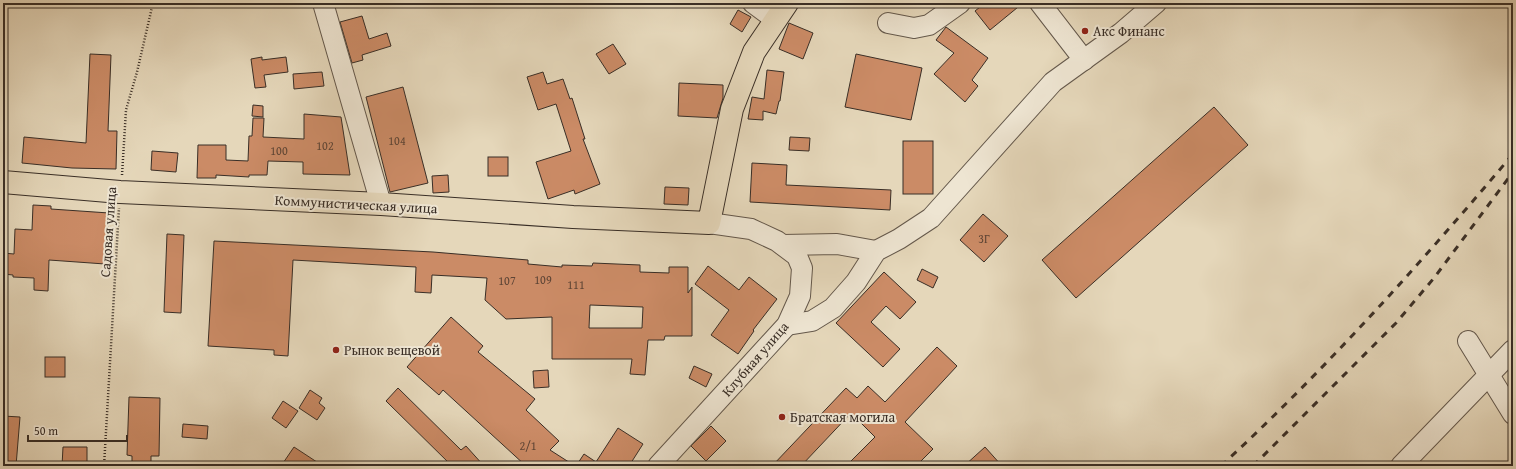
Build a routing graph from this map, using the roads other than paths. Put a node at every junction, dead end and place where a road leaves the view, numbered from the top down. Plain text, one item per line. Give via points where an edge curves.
1 (324, 3) edge
2 (753, 3) edge
3 (960, 3) edge
4 (1040, 3) edge
5 (1156, 3) edge
6 (781, 12) edge
7 (888, 23) dead end
8 (1084, 60) junction
9 (3, 182) edge
10 (381, 204) junction
11 (709, 223) junction
12 (783, 245) junction
13 (876, 251) junction
14 (787, 325) junction
15 (1468, 341) dead end
16 (1513, 350) edge
17 (1489, 375) junction
18 (1513, 414) edge
19 (658, 466) edge
20 (1401, 466) edge

1 - 10 street
2 - 6 street
3 - 7 street via 929,25 914,28
4 - 8 street
5 - 8 street
6 - 11 main road via 754,52 732,109
8 - 13 street via 1053,82 930,218
9 - 10 main road, Коммунистическая улица via 120,192
10 - 11 main road, Коммунистическая улица
11 - 12 street, Клубная улица via 751,229
12 - 13 street via 837,244
12 - 14 street, Клубная улица via 798,256 802,268 800,296
13 - 14 street via 856,282 833,308 812,321
14 - 19 street, Клубная улица
15 - 17 street
16 - 17 street
17 - 18 street
17 - 20 street

